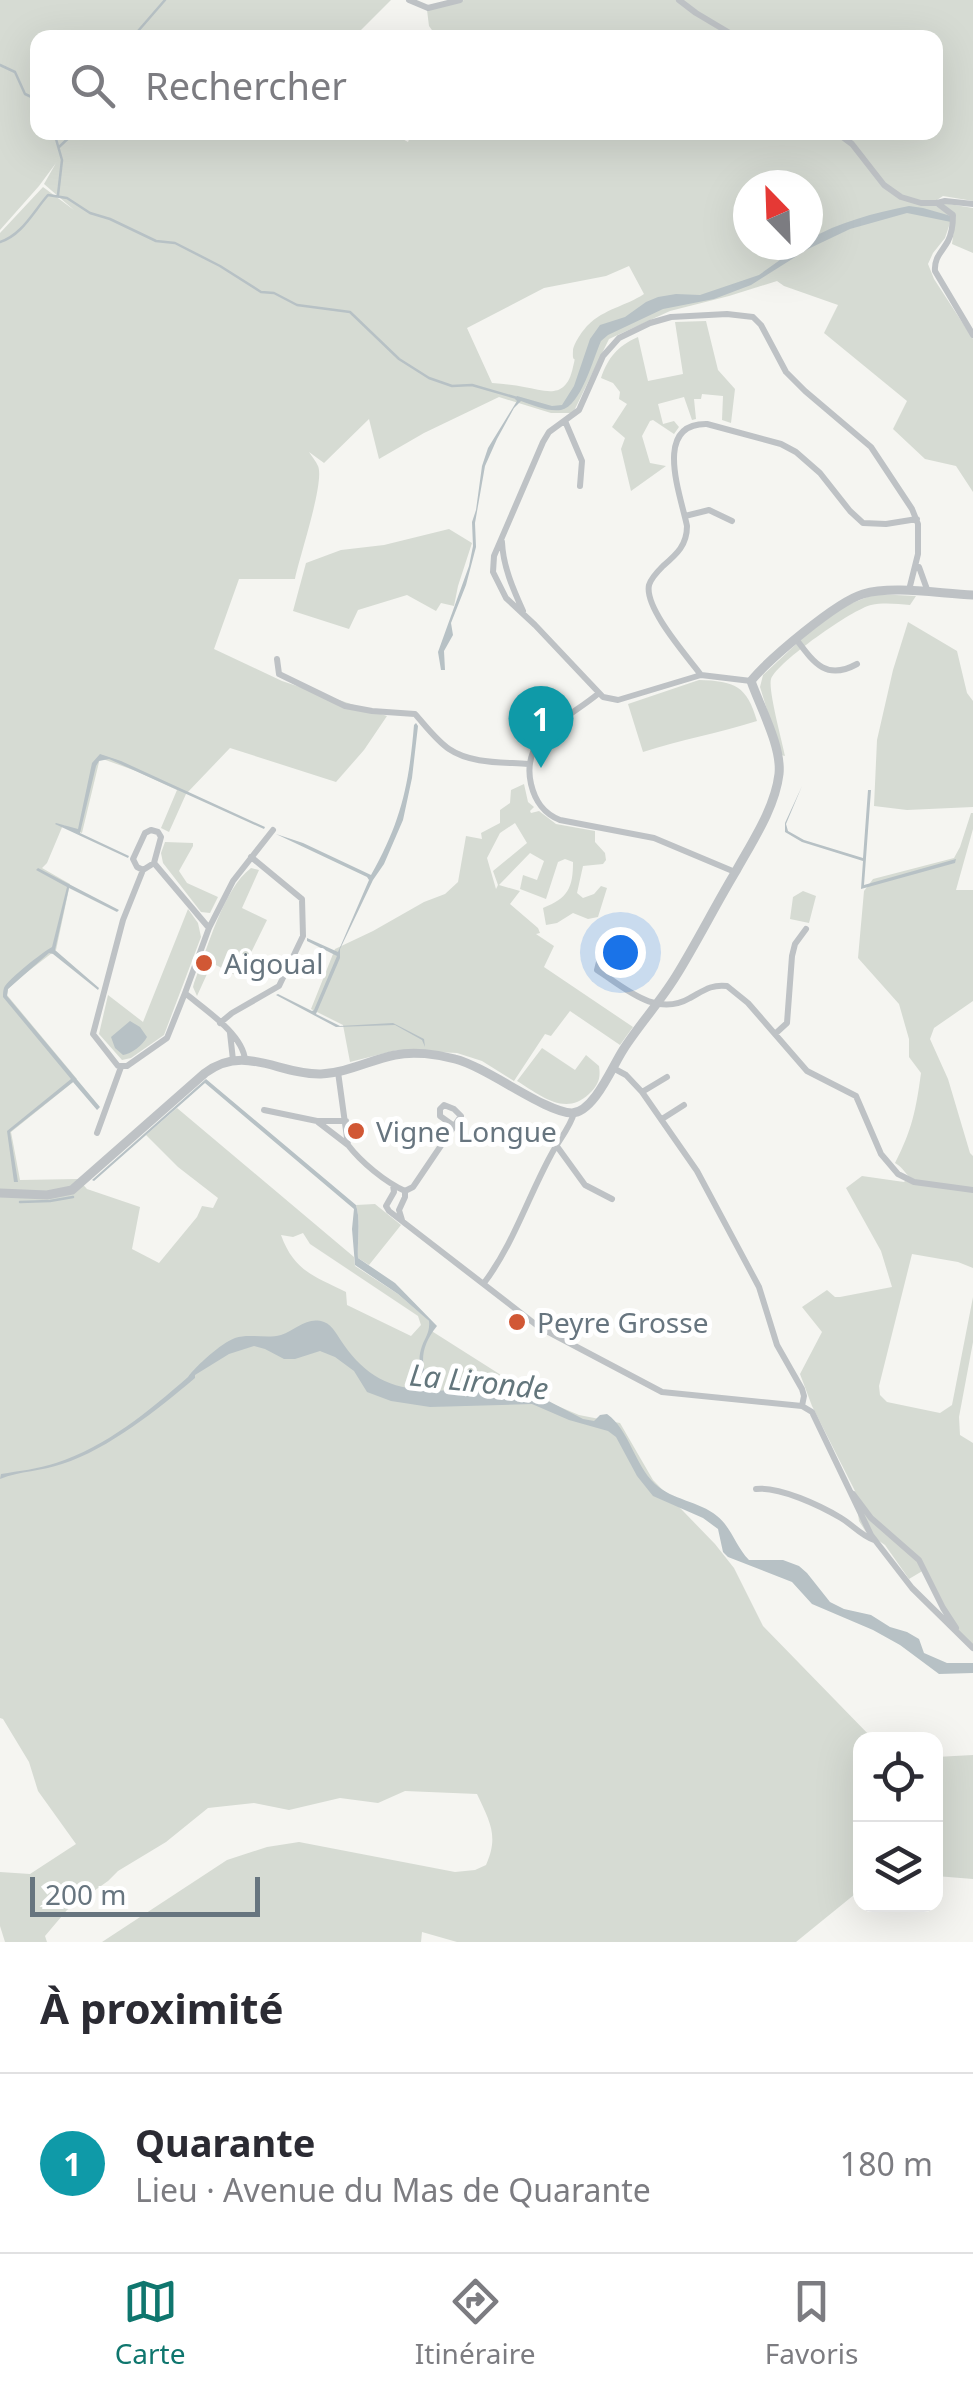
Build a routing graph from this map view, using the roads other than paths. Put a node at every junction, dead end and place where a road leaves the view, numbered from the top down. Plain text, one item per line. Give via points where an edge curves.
1 (409, 0) edge
2 (460, 0) edge
3 (679, 0) edge
4 (724, 30) edge
5 (847, 140) edge
6 (937, 204) junction
7 (973, 204) edge
8 (973, 334) edge
9 (565, 420) junction
10 (580, 486) dead end
11 (685, 516) junction
12 (917, 519) junction
13 (732, 521) dead end
14 (503, 536) junction
15 (918, 560) junction
16 (909, 592) junction
17 (928, 593) junction
18 (973, 595) edge
19 (527, 616) junction
20 (796, 639) junction
21 (277, 660) dead end
22 (858, 664) dead end
23 (700, 675) junction
24 (751, 680) junction
25 (599, 693) junction
26 (528, 764) junction
27 (273, 830) dead end
28 (251, 857) junction
29 (154, 864) junction
30 (143, 870) junction
31 (735, 872) junction
32 (209, 928) junction
33 (806, 929) dead end
34 (609, 978) dead end
35 (185, 993) junction
36 (655, 1006) junction
37 (220, 1023) junction
38 (230, 1032) junction
39 (775, 1034) junction
40 (233, 1060) junction
41 (245, 1060) junction
42 (121, 1067) junction
43 (613, 1068) junction
44 (338, 1072) junction
45 (667, 1076) dead end
46 (642, 1092) junction
47 (684, 1105) dead end
48 (264, 1110) dead end
49 (574, 1113) junction
50 (662, 1120) junction
51 (317, 1121) junction
52 (346, 1121) junction
53 (454, 1126) dead end
54 (97, 1133) dead end
55 (348, 1145) junction
56 (556, 1145) junction
57 (393, 1185) junction
58 (973, 1190) edge
59 (404, 1191) junction
60 (2, 1193) edge
61 (612, 1200) dead end
62 (399, 1210) junction
63 (389, 1211) junction
64 (403, 1221) junction
65 (484, 1283) junction
66 (802, 1406) junction
67 (847, 1486) junction
68 (756, 1488) dead end
69 (875, 1540) junction
70 (925, 1570) junction
71 (907, 1581) junction
72 (965, 1642) junction
73 (973, 1648) edge

1 - 2 street via 428,8
3 - 4 street
5 - 6 street via 895,194
6 - 7 street
6 - 8 street via 954,220 934,271
9 - 10 street via 582,461
9 - 12 street via 579,410 619,338 671,317 744,315 757,320 792,378 871,446
9 - 14 street via 542,442
11 - 12 street via 674,450 686,429 701,423 796,452 864,523
11 - 13 street via 709,510
11 - 23 street via 685,542 650,582 650,598
12 - 15 street
14 - 19 street via 511,582
14 - 19 street via 494,578
15 - 16 street
15 - 17 street
16 - 17 street
16 - 20 street via 857,596
17 - 18 street
19 - 25 street
20 - 22 street via 823,669
20 - 24 street
21 - 26 street via 279,674 345,706 415,714 459,754
23 - 24 street
23 - 25 street via 618,700
24 - 31 street via 779,768 773,798
25 - 26 street via 537,742
26 - 31 street via 534,795 551,816 654,838
27 - 28 street
28 - 32 street
28 - 37 street via 302,899 303,936 279,986
29 - 30 street
29 - 30 street via 161,837 149,830 133,860
29 - 32 street
30 - 42 street via 92,1033
31 - 36 street
32 - 35 street
33 - 39 street via 792,956 786,1023
34 - 36 street
35 - 37 street
35 - 42 street via 167,1038
36 - 39 street via 679,1004 722,984
36 - 43 street
37 - 38 street
38 - 40 street
38 - 41 street
39 - 58 street via 807,1071 856,1096 898,1174
40 - 41 street
40 - 60 street via 205,1073 76,1188 47,1195
41 - 44 street
42 - 54 street
43 - 46 street
43 - 49 street
44 - 49 street via 399,1054 451,1058
44 - 52 street
45 - 46 street
46 - 50 street
47 - 50 street
48 - 51 street
49 - 56 street
50 - 66 street via 759,1288 777,1345 802,1389
51 - 52 street
51 - 55 street
52 - 55 street
53 - 59 street
55 - 57 street
56 - 61 street via 585,1185
56 - 65 street
57 - 59 street
57 - 63 street
59 - 62 street
62 - 63 street
62 - 64 street
63 - 64 street
64 - 65 street
65 - 66 street via 548,1333 662,1392
66 - 67 street via 812,1412
67 - 69 street
67 - 70 street
68 - 69 street via 815,1505
69 - 71 street
70 - 71 street via 920,1582
70 - 72 street
71 - 72 street
72 - 73 street

